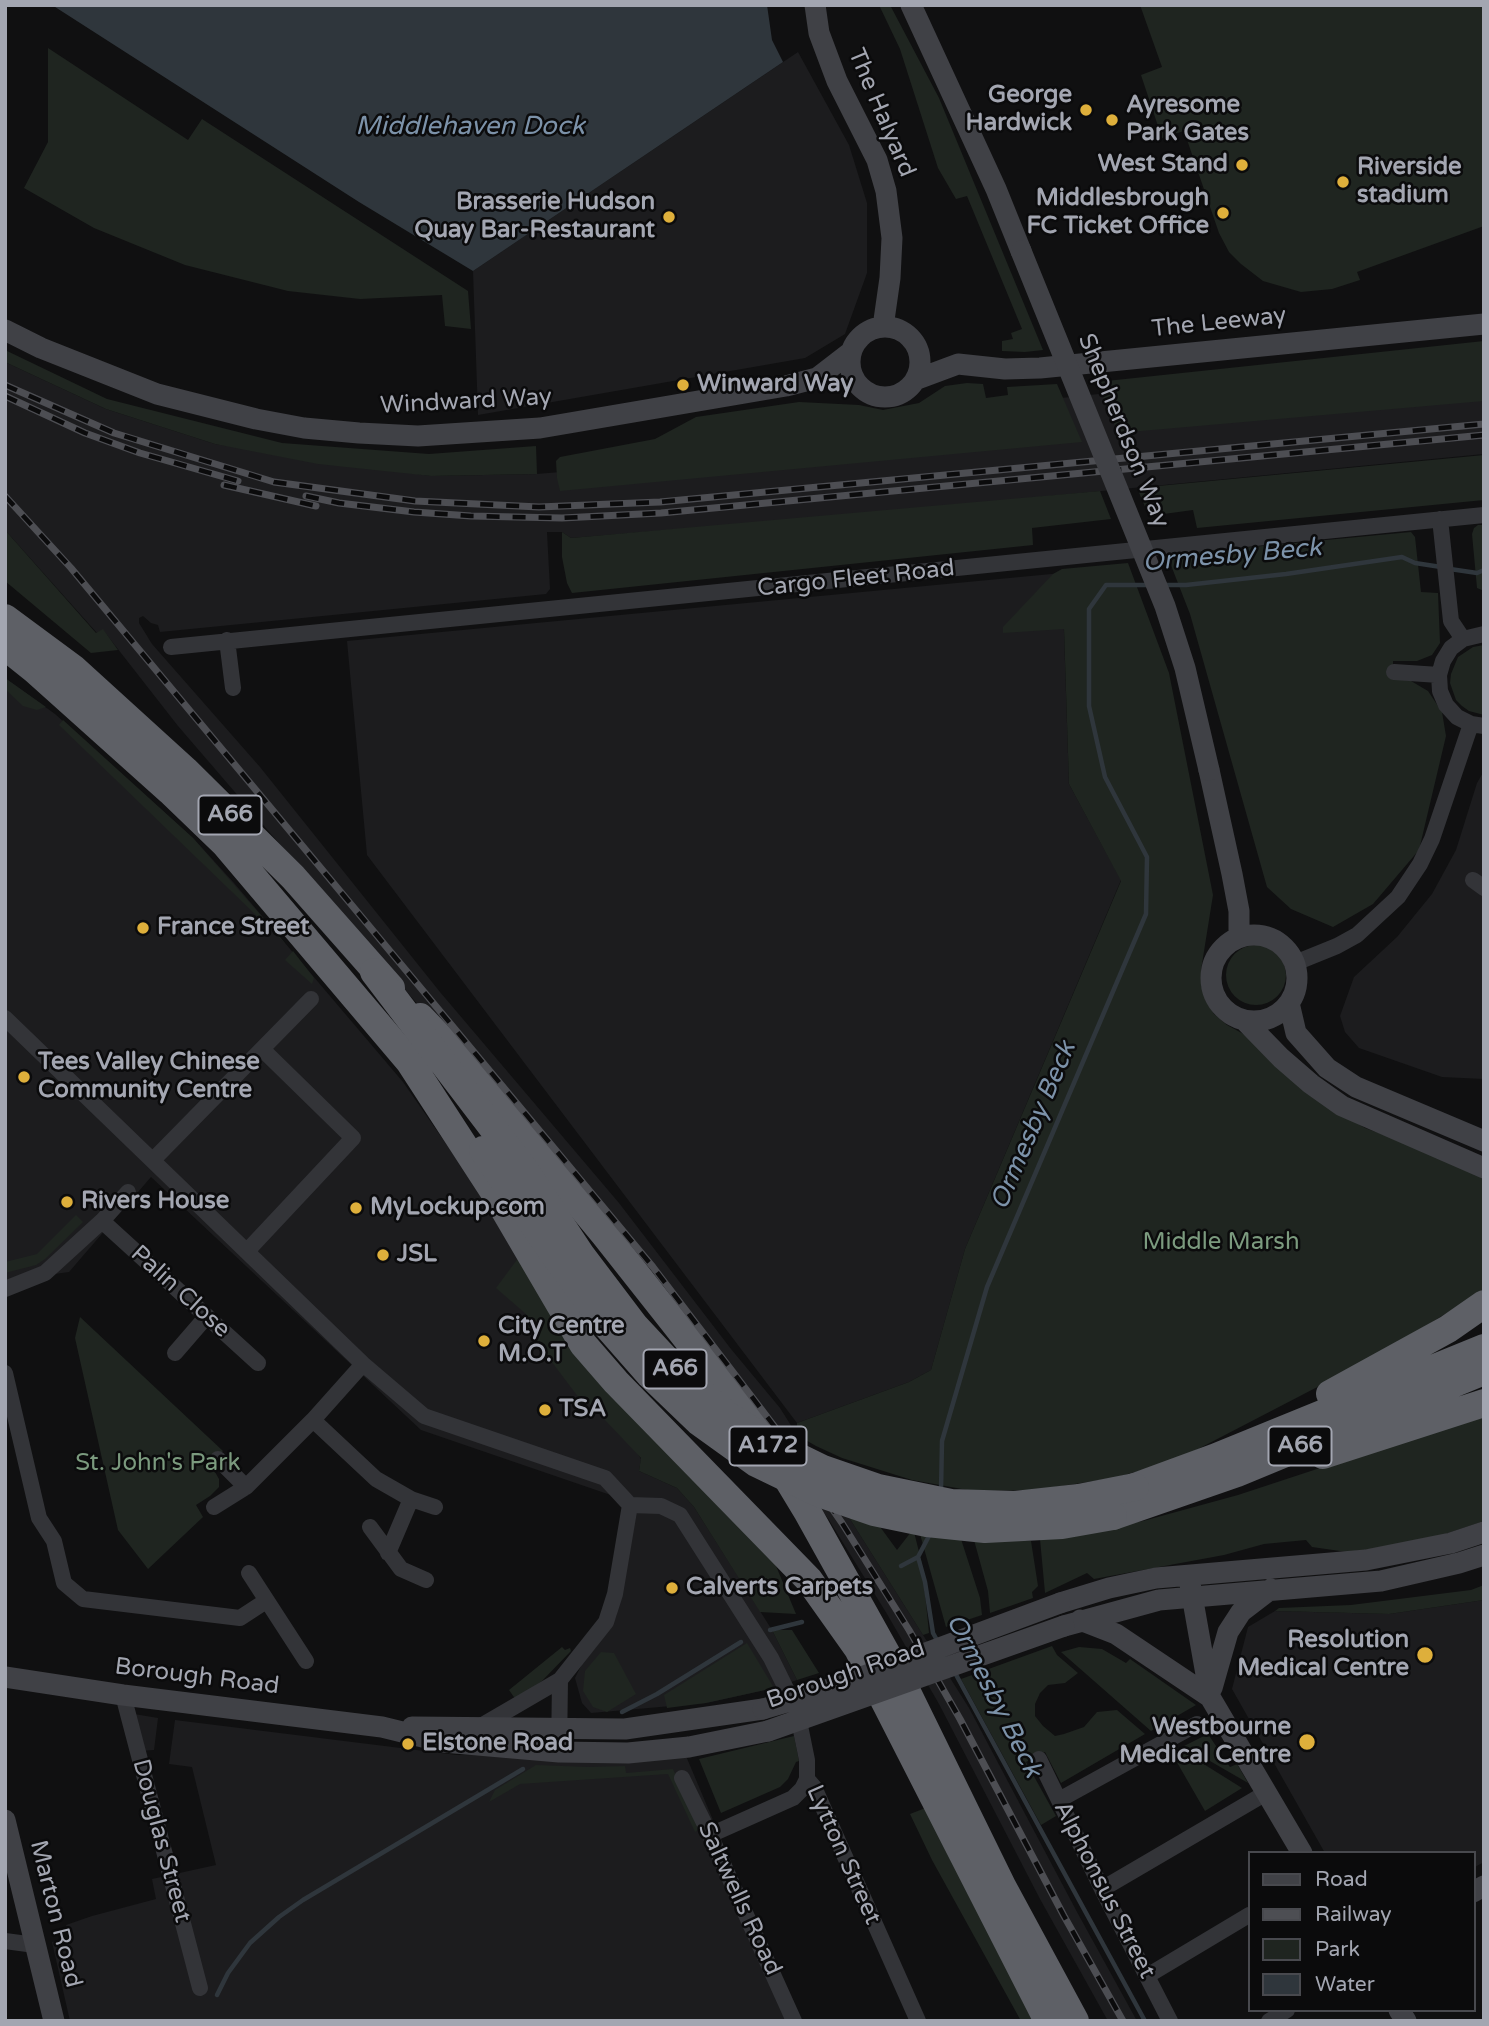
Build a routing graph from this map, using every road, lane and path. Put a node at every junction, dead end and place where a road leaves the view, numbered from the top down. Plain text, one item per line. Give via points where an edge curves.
1 (815, 5) edge
2 (911, 5) edge
3 (1484, 324) edge
4 (883, 327) junction
5 (5, 330) edge
6 (914, 342) junction
7 (852, 351) junction
8 (958, 364) junction
9 (817, 378) junction
10 (915, 380) junction
11 (862, 388) junction
12 (1484, 515) edge
13 (1440, 519) junction
14 (5, 601) edge
15 (5, 618) edge
16 (1484, 634) edge
17 (1462, 639) junction
18 (228, 640) junction
19 (5, 646) edge
20 (171, 647) dead end
21 (74, 668) junction
22 (5, 670) edge
23 (1394, 672) dead end
24 (1439, 675) junction
25 (233, 688) dead end
26 (1478, 725) edge
27 (225, 844) junction
28 (1239, 936) junction
29 (1295, 963) junction
30 (374, 972) junction
31 (311, 999) dead end
32 (1289, 1003) junction
33 (5, 1018) edge
34 (1245, 1021) junction
35 (263, 1049) junction
36 (407, 1058) junction
37 (1484, 1141) edge
38 (153, 1160) junction
39 (1484, 1168) edge
40 (128, 1192) dead end
41 (102, 1221) junction
42 (248, 1250) junction
43 (5, 1289) edge
44 (1481, 1304) edge
45 (207, 1316) junction
46 (1484, 1348) edge
47 (176, 1353) dead end
48 (258, 1363) dead end
49 (363, 1364) junction
50 (1484, 1371) edge
51 (5, 1373) edge
52 (1484, 1403) edge
53 (313, 1420) junction
54 (218, 1459) dead end
55 (1226, 1465) junction
56 (246, 1487) junction
57 (411, 1499) junction
58 (630, 1504) junction
59 (214, 1507) dead end
60 (435, 1507) dead end
61 (370, 1527) dead end
62 (1484, 1532) edge
63 (388, 1553) junction
64 (1484, 1555) edge
65 (249, 1573) dead end
66 (426, 1580) dead end
67 (1190, 1586) junction
68 (1271, 1590) junction
69 (266, 1601) junction
70 (1072, 1623) junction
71 (306, 1661) dead end
72 (5, 1677) edge
73 (560, 1680) junction
74 (123, 1695) junction
75 (1210, 1697) junction
76 (1197, 1724) dead end
77 (481, 1726) junction
78 (382, 1727) junction
79 (559, 1728) junction
80 (559, 1752) junction
81 (1039, 1759) dead end
82 (682, 1778) dead end
83 (807, 1779) junction
84 (1266, 1793) junction
85 (1059, 1800) junction
86 (5, 1820) edge
87 (710, 1835) junction
88 (1301, 1851) edge
89 (1102, 1889) junction
90 (1248, 1916) edge
91 (5, 1941) edge
92 (35, 1945) junction
93 (1147, 1976) junction
94 (200, 1988) dead end
95 (54, 2021) edge
96 (794, 2021) edge
97 (918, 2021) edge
98 (1048, 2021) edge
99 (1075, 2021) edge
100 (1170, 2021) edge

1 - 4 street, The Halyard via 819,33 837,81 877,160 886,191 892,238
2 - 28 street, Shepherdson Way, bridge via 996,189 1165,606 1185,667 1209,770 1235,887
3 - 8 street, The Leeway via 1040,368
4 - 6 street via 895,328
4 - 7 street via 864,334
5 - 9 street, Windward Way via 157,394 256,419 359,433 418,436 540,428
6 - 8 street, The Leeway
6 - 10 street via 920,366
7 - 9 street, Windward Way
7 - 11 street via 851,371
8 - 10 street, The Leeway
9 - 11 street, Windward Way
10 - 11 street via 900,394 888,397
12 - 13 street, Cargo Fleet Road
13 - 17 street via 1451,621
13 - 18 street, Cargo Fleet Road
14 - 21 highway, A66 via 53,639
15 - 21 highway, A66
16 - 17 street
17 - 24 street via 1451,648
18 - 20 street, Cargo Fleet Road
18 - 25 street
19 - 27 highway, A66
21 - 30 highway, A66 via 186,770 293,877
22 - 27 highway via 88,736 166,808
23 - 24 street
24 - 26 street via 1446,705 1457,717
26 - 29 street via 1432,839 1398,897 1357,935
27 - 36 highway, A66
28 - 29 street via 1264,935 1277,941
28 - 34 street via 1219,952 1210,982 1215,999 1226,1012
29 - 32 street via 1296,991
30 - 55 highway, A66, bridge via 634,1325 727,1415 780,1448 878,1488 951,1503 1079,1498
30 - 99 highway, A172, bridge via 448,1046 755,1425 900,1678
31 - 35 street
32 - 34 street via 1279,1014
32 - 37 street via 1296,1033 1327,1068 1356,1087
33 - 38 street
34 - 39 street via 1342,1106
35 - 38 street
35 - 42 street via 354,1138
36 - 55 highway, A66, bridge via 483,1150 607,1326 698,1422 756,1463 816,1492 874,1512 985,1529 1062,1525 1114,1516
36 - 98 highway, A172 via 494,1192 583,1344 809,1580 858,1649
38 - 42 street
40 - 41 street
41 - 43 street via 45,1273
41 - 45 street, Palin Close
42 - 49 street
44 - 55 highway, A66 via 1448,1329
45 - 47 street
45 - 48 street, Palin Close
46 - 55 highway, A66
49 - 53 street
49 - 58 street via 425,1416 605,1478
50 - 55 highway, A66
51 - 69 street via 39,1518 54,1541 64,1583 83,1599 240,1618
52 - 55 highway, A66 via 1304,1461
53 - 56 street
53 - 57 street via 376,1479
54 - 56 street
56 - 59 street
57 - 60 street
57 - 63 street
58 - 73 street via 606,1622
58 - 83 street, Lytton Street via 661,1506 680,1515 771,1658 797,1711
61 - 63 street
62 - 67 street, Borough Road via 1366,1560
63 - 66 street via 401,1569
64 - 68 street, Borough Road via 1381,1581
65 - 69 street
67 - 68 street, Borough Road
67 - 70 street, Borough Road via 1159,1600
67 - 75 street
67 - 79 street, Borough Road, bridge via 1156,1578 1110,1588 763,1709 625,1729
68 - 75 street via 1241,1612 1228,1632
69 - 71 street
70 - 75 street via 1116,1634
70 - 80 street, Borough Road, bridge via 768,1731 628,1754
72 - 74 street, Borough Road
73 - 77 street
73 - 79 street
74 - 78 street, Borough Road
74 - 94 street, Douglas Street
75 - 84 street
76 - 85 street
77 - 78 street, Borough Road
77 - 79 street, Borough Road
78 - 80 street, Borough Road via 443,1742
79 - 80 street
81 - 85 street, Alphonsus Street
82 - 87 street, Saltwells Road
83 - 87 street via 793,1798
83 - 97 street, Lytton Street
84 - 88 street
84 - 89 street
85 - 89 street, Alphonsus Street
86 - 92 street, Marton Road
87 - 96 street, Saltwells Road
89 - 93 street, Alphonsus Street
90 - 93 street
91 - 92 street
92 - 95 street, Marton Road
93 - 100 street, Alphonsus Street

